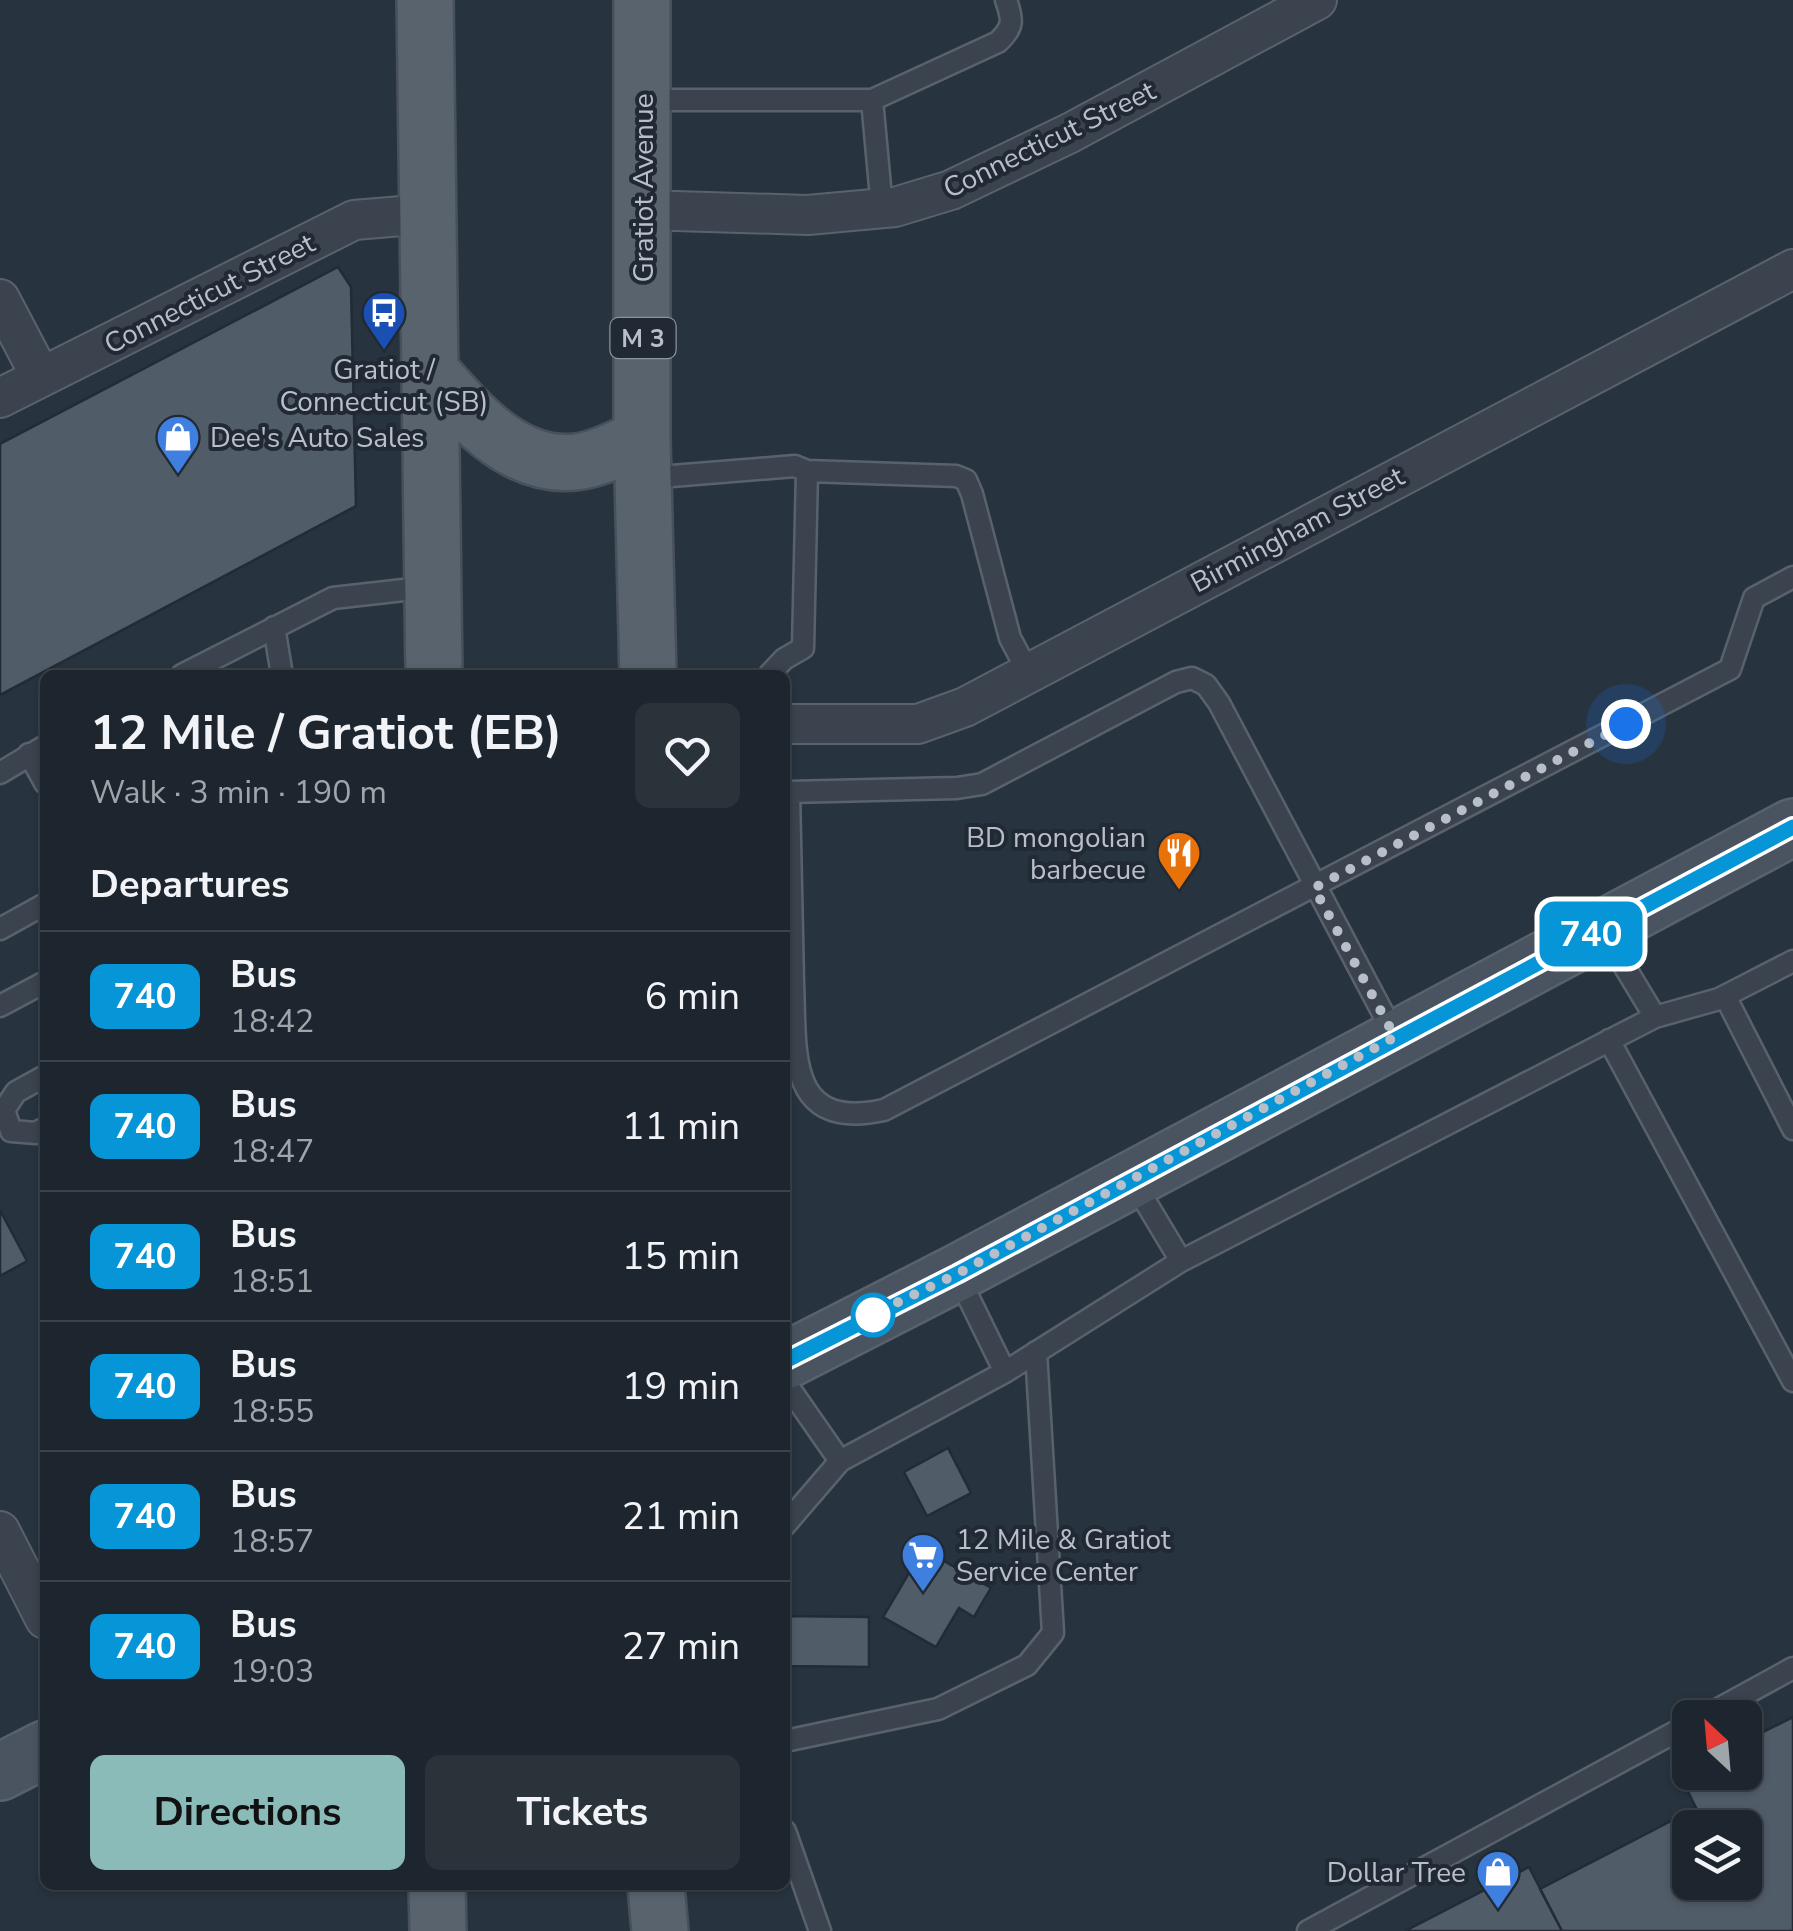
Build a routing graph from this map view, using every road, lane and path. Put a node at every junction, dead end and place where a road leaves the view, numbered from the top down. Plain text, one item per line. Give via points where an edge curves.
1 (425, 0) edge
2 (642, 0) edge
3 (1006, 0) edge
4 (1317, 0) edge
5 (642, 100) junction
6 (872, 100) junction
7 (882, 208) junction
8 (643, 210) junction
9 (426, 214) junction
10 (1793, 269) edge
11 (0, 299) edge
12 (429, 370) junction
13 (41, 377) junction
14 (0, 398) edge
15 (643, 458) junction
16 (807, 470) junction
17 (1793, 577) edge
18 (432, 587) junction
19 (274, 627) junction
20 (192, 670) edge
21 (281, 670) edge
22 (434, 670) edge
23 (648, 670) edge
24 (773, 670) edge
25 (1028, 672) junction
26 (790, 724) edge
27 (37, 750) edge
28 (0, 773) edge
29 (790, 792) edge
30 (1793, 827) edge
31 (1314, 888) junction
32 (40, 907) edge
33 (1602, 928) junction
34 (0, 929) edge
35 (1793, 961) edge
36 (40, 985) edge
37 (790, 991) edge
38 (1724, 996) junction
39 (0, 1006) edge
40 (1655, 1017) junction
41 (1395, 1037) junction
42 (1609, 1040) junction
43 (40, 1079) edge
44 (1793, 1129) edge
45 (40, 1131) edge
46 (1132, 1180) junction
47 (1181, 1261) junction
48 (957, 1274) junction
49 (1036, 1352) junction
50 (790, 1358) edge
51 (1005, 1372) junction
52 (1793, 1381) edge
53 (790, 1389) edge
54 (840, 1461) junction
55 (790, 1519) edge
56 (0, 1531) edge
57 (40, 1609) edge
58 (1793, 1668) edge
59 (1735, 1700) edge
60 (1672, 1734) edge
61 (790, 1740) edge
62 (40, 1751) edge
63 (0, 1772) edge
64 (790, 1844) edge
65 (437, 1890) edge
66 (656, 1890) edge
67 (438, 1931) edge
68 (660, 1931) edge
69 (820, 1931) edge
70 (1308, 1931) edge

1 - 9 main road
2 - 5 main road, Gratiot Avenue / M 3
3 - 6 lane via 1013,20 998,42
4 - 7 street, Connecticut Street via 968,182
5 - 6 lane
5 - 8 main road, Gratiot Avenue / M 3
6 - 7 lane
7 - 8 street, Connecticut Street via 808,215
8 - 15 main road, Gratiot Avenue / M 3
9 - 12 main road
9 - 13 street, Connecticut Street via 354,220
10 - 25 street, Birmingham Street
11 - 13 street
12 - 15 main road via 508,446 543,460 576,462 610,452
12 - 18 main road
13 - 14 street, Connecticut Street
15 - 16 lane
15 - 23 main road, Gratiot Avenue / M 3
16 - 24 lane via 803,648
16 - 25 lane via 966,480 1010,638
17 - 31 lane via 1754,598 1730,669
18 - 19 lane via 334,598
18 - 22 main road
19 - 20 lane
19 - 21 lane
25 - 26 street, Birmingham Street via 918,724
27 - 28 lane
29 - 31 lane via 982,784 1192,678 1218,703
30 - 33 main road
31 - 37 lane via 884,1110 858,1116 832,1112 801,1082
31 - 41 lane
32 - 34 lane
33 - 40 lane
33 - 41 main road
35 - 38 lane
36 - 39 lane
38 - 40 lane
38 - 44 lane
40 - 42 lane
41 - 46 main road
42 - 47 lane
42 - 52 lane
43 - 45 lane via 16,1092 4,1110 10,1131
46 - 47 lane
46 - 48 main road
47 - 49 lane
48 - 50 main road
48 - 51 lane
49 - 51 lane
49 - 61 lane via 1052,1633 1028,1666 938,1709
51 - 54 lane
53 - 54 lane
54 - 55 lane
56 - 57 street
58 - 59 lane
60 - 70 lane
62 - 63 main road
64 - 69 lane
65 - 67 main road
66 - 68 main road

